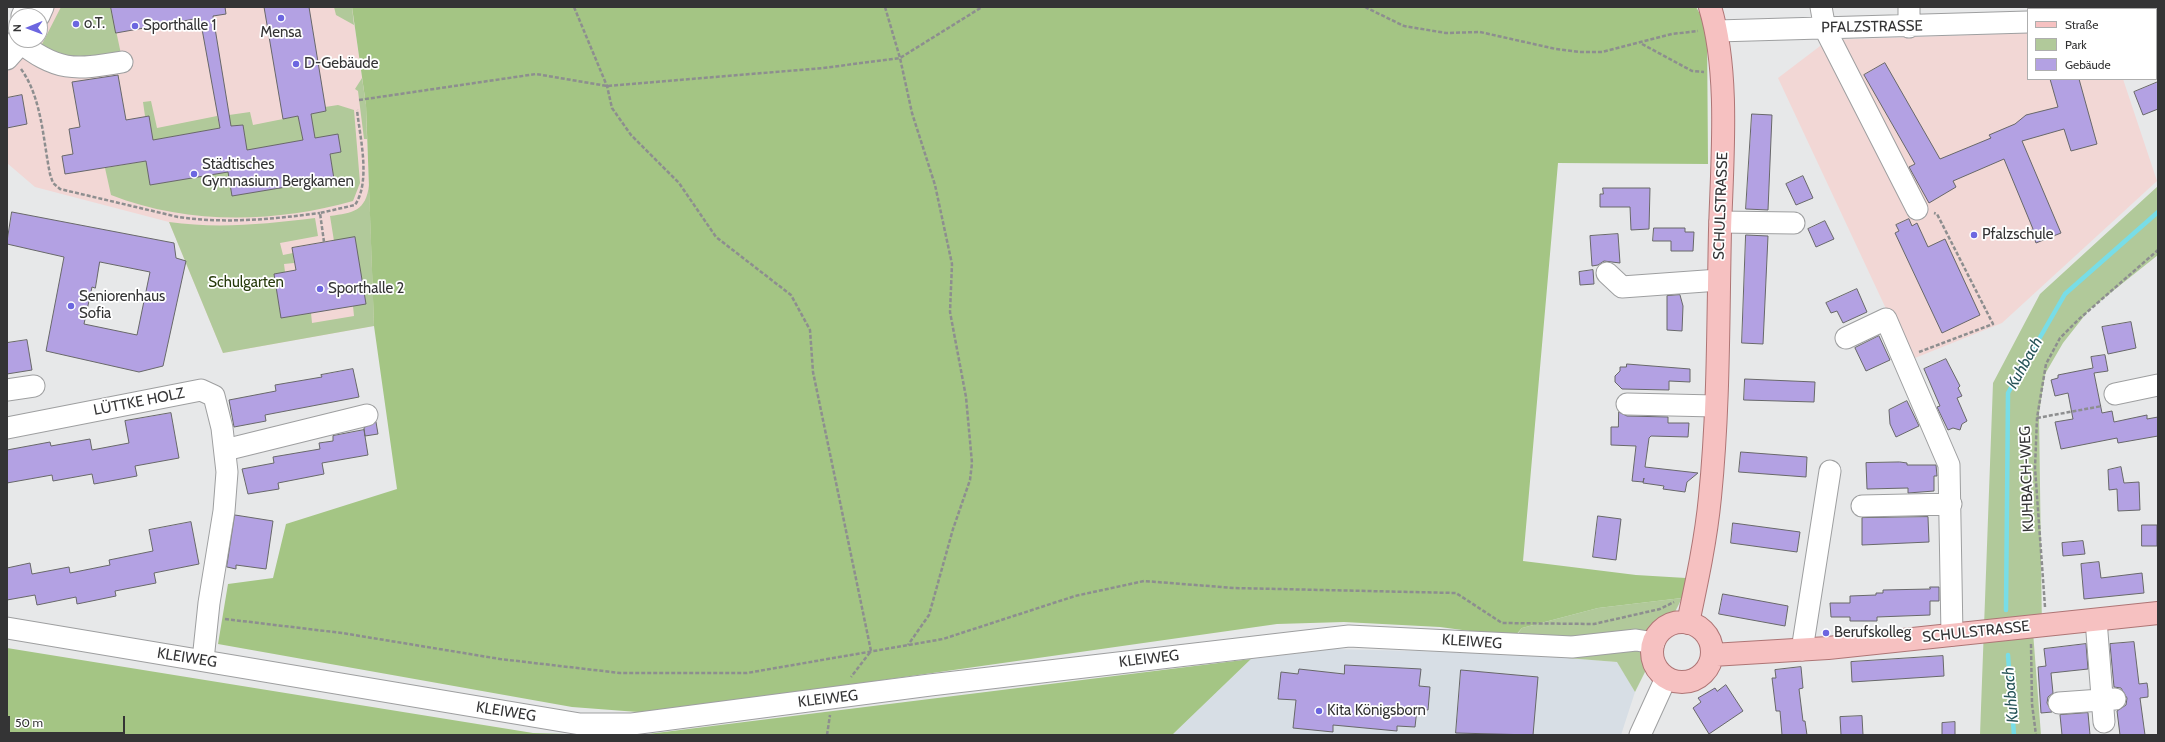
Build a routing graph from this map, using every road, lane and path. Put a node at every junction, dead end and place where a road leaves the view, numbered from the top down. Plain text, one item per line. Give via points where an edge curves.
1 (574, 7) edge
2 (885, 7) edge
3 (982, 7) edge
4 (1365, 7) edge
5 (1710, 7) edge
6 (1821, 7) edge
7 (1973, 15) edge
8 (1909, 17) edge
9 (2027, 22) edge
10 (1825, 29) junction
11 (1716, 31) junction
12 (1641, 43) junction
13 (15, 48) edge
14 (28, 48) edge
15 (900, 58) junction
16 (122, 62) dead end
17 (13, 63) edge
18 (1721, 73) junction
19 (606, 86) junction
20 (359, 100) dead end
21 (358, 110) dead end
22 (1917, 209) joint
23 (320, 213) junction
24 (1720, 222) junction
25 (1794, 223) dead end
26 (324, 242) dead end
27 (2158, 250) edge
28 (1607, 273) dead end
29 (1719, 280) junction
30 (1846, 338) dead end
31 (1903, 358) junction
32 (2158, 385) edge
33 (34, 386) dead end
34 (7, 390) edge
35 (2115, 394) joint
36 (1627, 404) dead end
37 (1715, 406) junction
38 (367, 415) dead end
39 (2037, 418) junction
40 (7, 428) edge
41 (225, 450) junction
42 (1830, 471) dead end
43 (1951, 504) junction
44 (1862, 506) dead end
45 (2043, 589) dead end
46 (1690, 613) junction
47 (2158, 613) edge
48 (208, 616) junction
49 (2096, 620) junction
50 (7, 628) edge
51 (1952, 635) junction
52 (1654, 643) junction
53 (908, 646) junction
54 (1802, 650) junction
55 (871, 651) junction
56 (1712, 655) junction
57 (203, 660) junction
58 (2031, 664) dead end
59 (1666, 678) junction
60 (2109, 699) junction
61 (2059, 703) dead end
62 (2104, 722) dead end
63 (1640, 735) edge
64 (2036, 735) edge

1 - 19 path
2 - 15 path
3 - 15 path
4 - 12 path via 1404,26 1446,33 1480,32 1556,49 1602,52
5 - 11 main road, SCHULSTRASSE
6 - 10 street
7 - 8 street, PFALZSTRASSE
7 - 9 street, PFALZSTRASSE
8 - 10 street, PFALZSTRASSE
10 - 11 street, PFALZSTRASSE
10 - 22 street
11 - 12 path via 1672,34
11 - 18 main road, SCHULSTRASSE
12 - 18 path via 1692,71
13 - 17 street
14 - 16 street via 52,63 69,67 86,68
15 - 19 path via 823,68
15 - 53 path via 912,113 935,185 952,264 950,312 966,397 972,463 970,480 929,615
17 - 23 path via 28,79 36,100 50,174 53,183 60,189 178,218 196,220 232,221
18 - 24 main road, SCHULSTRASSE via 1723,137
19 - 20 path via 536,74
19 - 55 path via 612,108 630,134 679,183 716,237 791,295 810,330 813,372
21 - 23 path via 364,184 360,197 355,205
22 - 31 path via 1937,214 1993,324
23 - 26 path
24 - 25 street
24 - 29 main road, SCHULSTRASSE
27 - 39 path, KUHBACH-WEG via 2060,338 2046,364
28 - 29 street via 1622,287
29 - 37 main road, SCHULSTRASSE
30 - 31 street via 1886,319
31 - 43 street via 1949,465
32 - 35 street
33 - 34 street
35 - 39 path via 2105,406
36 - 37 street
37 - 46 main road, SCHULSTRASSE via 1710,498
38 - 41 street
39 - 45 path, KUHBACH-WEG via 2035,468
40 - 41 street, LÜTTKE HOLZ via 201,390 214,396
41 - 48 street, LÜTTKE HOLZ via 227,472 224,511
42 - 54 street
43 - 44 street
43 - 51 street
46 - 52 main road via 1657,635
46 - 53 path via 1672,601 1660,609 1594,624 1502,623 1456,593 1234,588 1144,581 1075,596 943,639
46 - 56 main road via 1697,626 1706,634 1712,646
47 - 49 main road, SCHULSTRASSE
48 - 55 path via 342,633 500,659 620,673 747,673
48 - 57 street, LÜTTKE HOLZ
49 - 51 main road, SCHULSTRASSE
49 - 60 street
50 - 57 street, KLEIWEG
51 - 54 main road, SCHULSTRASSE
52 - 57 street, KLEIWEG via 1636,640 1572,647 1349,636 930,685 632,724 580,724
52 - 59 main road via 1653,660 1656,668
53 - 55 path
54 - 56 main road, SCHULSTRASSE
56 - 59 main road via 1710,664 1699,678 1681,683
58 - 64 path
59 - 63 street
60 - 61 street
60 - 62 street

